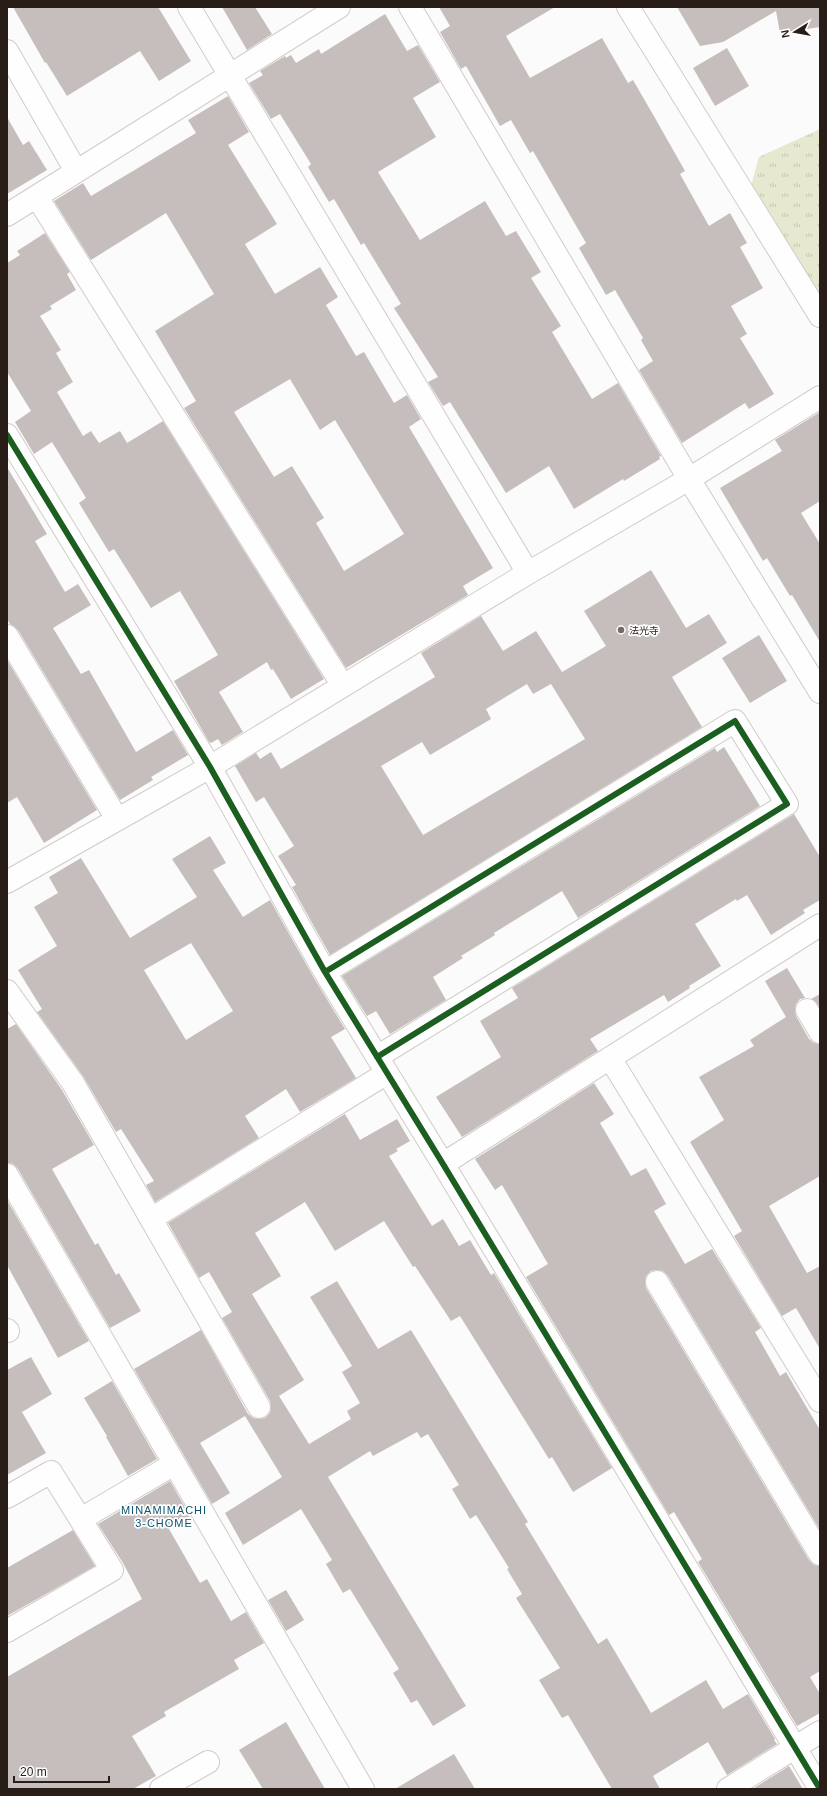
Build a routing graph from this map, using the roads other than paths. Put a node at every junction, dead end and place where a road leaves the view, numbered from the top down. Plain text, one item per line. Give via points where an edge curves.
1 (189, 7) edge
2 (339, 7) edge
3 (410, 7) edge
4 (628, 7) edge
5 (7, 51) edge
6 (230, 75) junction
7 (76, 171) junction
8 (37, 197) junction
9 (7, 215) edge
10 (820, 316) edge
11 (820, 397) edge
12 (7, 435) edge
13 (689, 479) junction
14 (528, 573) junction
15 (7, 636) edge
16 (343, 686) junction
17 (820, 692) edge
18 (210, 767) junction
19 (117, 819) junction
20 (7, 882) edge
21 (820, 925) edge
22 (325, 972) junction
23 (7, 991) edge
24 (807, 1010) dead end
25 (820, 1032) edge
26 (610, 1058) junction
27 (382, 1065) junction
28 (443, 1164) junction
29 (7, 1175) edge
30 (151, 1219) junction
31 (657, 1282) dead end
32 (820, 1401) edge
33 (259, 1407) dead end
34 (174, 1464) junction
35 (7, 1497) edge
36 (81, 1519) junction
37 (820, 1554) edge
38 (7, 1631) edge
39 (820, 1732) edge
40 (796, 1748) junction
41 (208, 1762) dead end
42 (161, 1789) edge
43 (363, 1789) edge
44 (728, 1789) edge
45 (820, 1789) edge

1 - 6 street
2 - 6 street
3 - 13 street
4 - 10 street
5 - 7 street
6 - 7 street
6 - 14 street
7 - 8 street
8 - 9 street
8 - 16 street
11 - 13 street
12 - 18 street
13 - 14 street
13 - 17 street
14 - 16 street
15 - 19 street
16 - 18 street
18 - 19 street
18 - 22 street
19 - 20 street
21 - 26 street
22 - 27 street
22 - 27 street via 735,721 787,804
23 - 30 street via 73,1083
24 - 25 street
26 - 28 street
26 - 32 street
27 - 28 street
27 - 30 street
28 - 40 street
29 - 34 street
30 - 33 street
31 - 37 street
34 - 36 street
34 - 43 street
35 - 36 street via 51,1472
36 - 38 street via 112,1570
39 - 40 street
40 - 44 street
40 - 45 street
41 - 42 street

